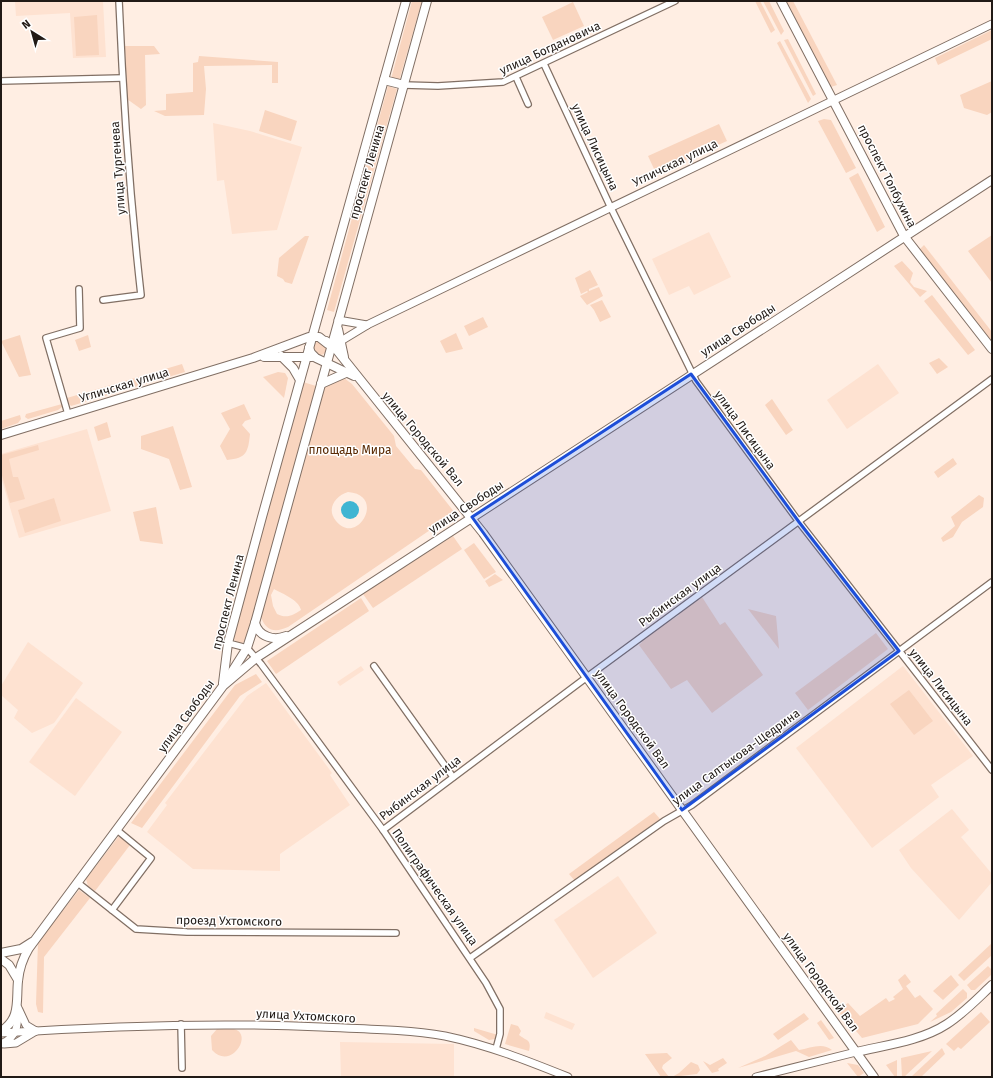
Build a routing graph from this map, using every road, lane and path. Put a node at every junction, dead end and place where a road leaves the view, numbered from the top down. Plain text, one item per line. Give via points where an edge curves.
1 (119, 1) edge
2 (406, 1) edge
3 (427, 1) edge
4 (675, 1) edge
5 (781, 1) edge
6 (992, 24) edge
7 (544, 64) junction
8 (516, 77) junction
9 (122, 78) junction
10 (384, 80) junction
11 (1, 81) edge
12 (404, 85) junction
13 (834, 100) junction
14 (528, 104) dead end
15 (992, 180) edge
16 (611, 208) junction
17 (904, 236) junction
18 (79, 290) dead end
19 (103, 300) dead end
20 (338, 320) junction
21 (369, 324) junction
22 (311, 343) junction
23 (330, 345) junction
24 (992, 349) edge
25 (281, 356) junction
26 (253, 358) junction
27 (317, 359) junction
28 (348, 372) junction
29 (691, 374) junction
30 (992, 379) edge
31 (300, 380) junction
32 (360, 382) junction
33 (321, 384) junction
34 (68, 414) junction
35 (1, 434) edge
36 (472, 517) junction
37 (799, 522) junction
38 (992, 582) edge
39 (255, 623) junction
40 (295, 633) junction
41 (228, 643) junction
42 (247, 648) junction
43 (899, 651) junction
44 (256, 658) junction
45 (374, 666) dead end
46 (587, 677) junction
47 (223, 686) junction
48 (992, 770) edge
49 (453, 777) junction
50 (682, 810) junction
51 (117, 830) junction
52 (382, 830) junction
53 (78, 883) junction
54 (112, 910) junction
55 (396, 933) dead end
56 (34, 941) junction
57 (1, 953) edge
58 (470, 958) junction
59 (1, 959) edge
60 (18, 980) junction
61 (992, 985) edge
62 (18, 1007) junction
63 (181, 1024) junction
64 (36, 1031) junction
65 (1, 1032) edge
66 (16, 1032) junction
67 (1, 1044) edge
68 (496, 1049) junction
69 (856, 1052) junction
70 (182, 1068) dead end
71 (568, 1077) edge
72 (756, 1077) edge
73 (874, 1077) edge

1 - 9 street, улица Тургенева
2 - 10 main road, проспект Ленина
3 - 12 main road, проспект Ленина
4 - 7 street, улица Богдановича
5 - 13 main road, проспект Толбухина
6 - 13 street, Угличская улица
7 - 8 street, улица Богдановича
7 - 16 street, улица Лисицына
8 - 12 street, улица Богдановича via 500,83 414,87
8 - 14 street
9 - 11 street
9 - 19 street, улица Тургенева via 129,189 141,295
10 - 12 main road
10 - 22 main road, проспект Ленина
12 - 20 main road, проспект Ленина
13 - 16 street, Угличская улица
13 - 17 main road, проспект Толбухина
15 - 17 main road, улица Свободы
16 - 21 street, Угличская улица
16 - 29 street, улица Лисицына
17 - 24 main road, проспект Толбухина
17 - 29 main road, улица Свободы
18 - 34 street via 80,328 46,338
20 - 21 street, Угличская улица via 360,325
20 - 23 main road, проспект Ленина
21 - 23 street, Угличская улица
22 - 23 main road, Угличская улица
22 - 26 main road, Угличская улица
22 - 27 main road, проспект Ленина
23 - 27 main road via 325,357
23 - 32 main road, улица Городской Вал
25 - 26 main road, Угличская улица
25 - 27 main road, Угличская улица
25 - 31 main road via 291,365
26 - 34 main road, Угличская улица
27 - 28 main road, улица Городской Вал
27 - 31 main road, проспект Ленина
27 - 33 main road, проспект Ленина
28 - 32 main road, улица Городской Вал
28 - 33 main road
29 - 36 main road, улица Свободы
29 - 37 street, улица Лисицына
30 - 37 street, Рыбинская улица
31 - 41 main road, проспект Ленина
32 - 36 main road, улица Городской Вал
33 - 39 main road, проспект Ленина
34 - 35 main road, Угличская улица
36 - 40 main road, улица Свободы
36 - 46 main road, улица Городской Вал
37 - 43 street, улица Лисицына
37 - 46 street, Рыбинская улица
38 - 43 street, улица Салтыкова-Щедрина
39 - 40 main road via 261,633 270,638
39 - 42 main road, проспект Ленина
40 - 44 main road, улица Свободы
41 - 42 street
41 - 47 main road, проспект Ленина
42 - 44 street, Полиграфическая улица
42 - 47 main road, проспект Ленина
43 - 48 street, улица Лисицына
43 - 50 street, улица Салтыкова-Щедрина
44 - 47 main road, улица Свободы
44 - 52 street, Полиграфическая улица
45 - 49 street
46 - 49 street, Рыбинская улица
46 - 50 main road, улица Городской Вал
47 - 51 main road, улица Свободы
49 - 52 street, Рыбинская улица
50 - 58 street, улица Салтыкова-Щедрина
50 - 69 main road, улица Городской Вал
51 - 53 main road, улица Свободы
51 - 54 street via 151,858
52 - 58 street, Полиграфическая улица
53 - 54 street, проезд Ухтомского
53 - 56 main road, улица Свободы
54 - 55 street, проезд Ухтомского via 136,929 143,930
56 - 57 main road via 21,949
56 - 60 main road, улица Свободы via 23,960
58 - 68 street, Полиграфическая улица via 500,1009 500,1034
59 - 60 main road
60 - 62 main road, улица Свободы
61 - 69 main road via 958,1016 937,1029 911,1039
62 - 64 street via 26,1025
62 - 65 main road via 13,1021
62 - 66 street
63 - 64 street, улица Ухтомского
63 - 68 street, улица Ухтомского via 261,1024 418,1033 450,1037
63 - 70 street
64 - 66 street, улица Ухтомского
64 - 67 street via 16,1043
65 - 66 street, улица Ухтомского
66 - 67 street via 11,1039
68 - 71 street, улица Ухтомского
69 - 72 street
69 - 73 main road, улица Городской Вал

